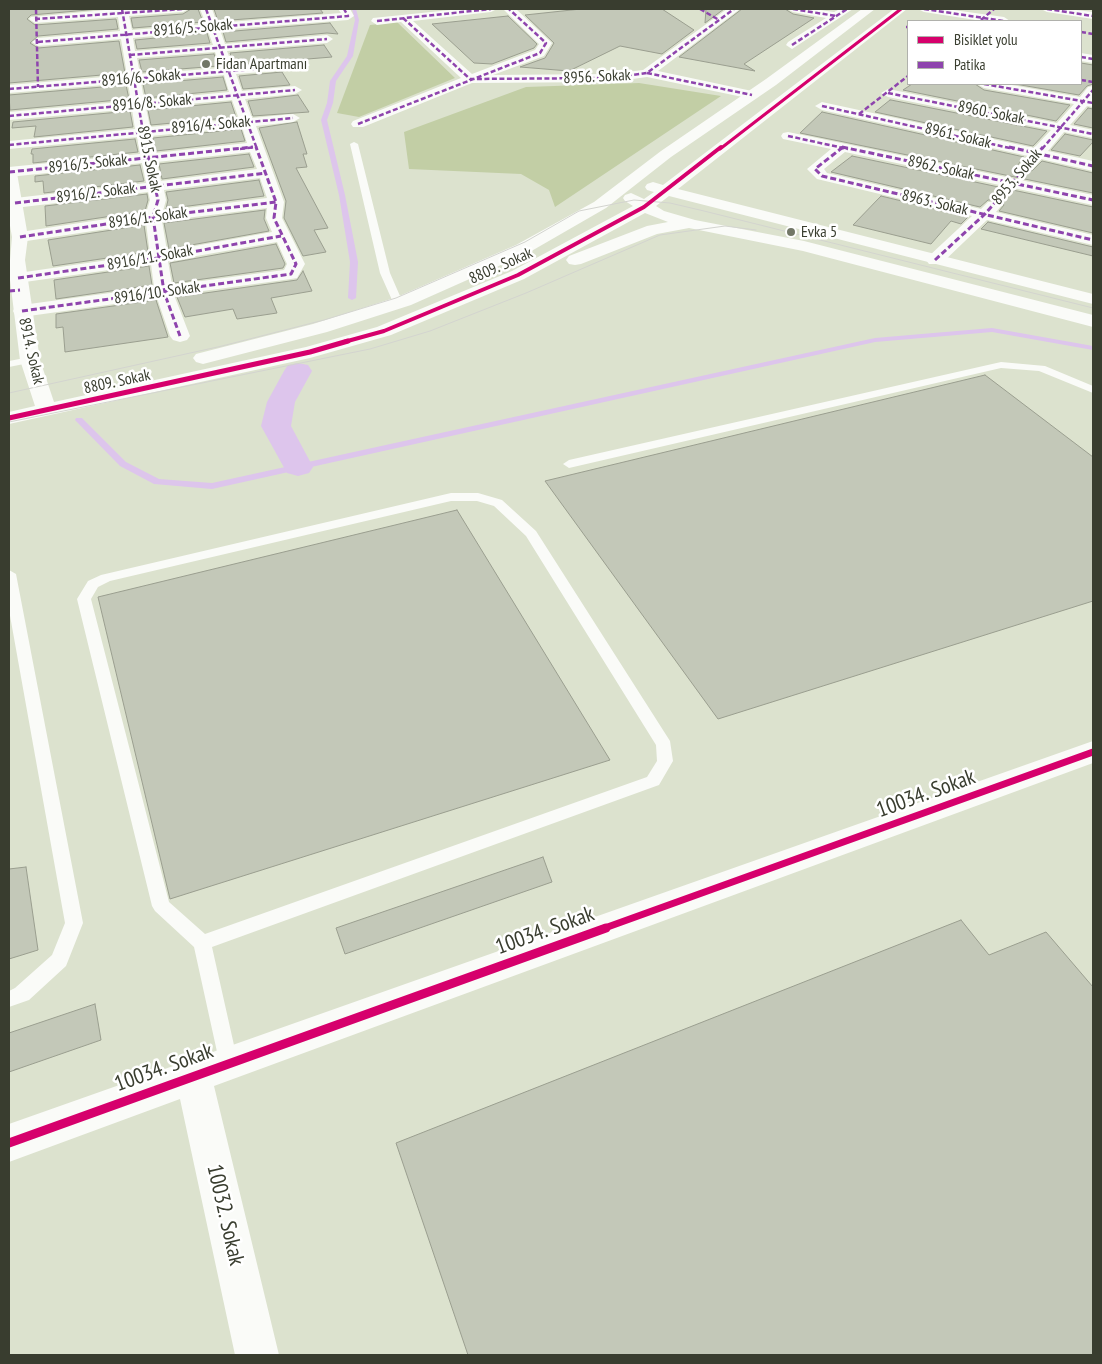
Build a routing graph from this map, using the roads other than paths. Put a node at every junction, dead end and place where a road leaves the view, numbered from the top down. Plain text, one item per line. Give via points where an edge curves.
1 (183, 9) edge
2 (206, 9) edge
3 (491, 9) edge
4 (509, 9) edge
5 (700, 9) edge
6 (734, 9) edge
7 (793, 9) edge
8 (847, 9) edge
9 (869, 9) edge
10 (901, 9) edge
11 (924, 9) edge
12 (994, 9) edge
13 (1047, 9) edge
14 (122, 11) edge
15 (346, 12) edge
16 (36, 14) edge
17 (836, 16) junction
18 (1093, 16) edge
19 (403, 18) junction
20 (719, 20) junction
21 (981, 20) edge
22 (378, 21) dead end
23 (212, 26) junction
24 (126, 34) junction
25 (327, 39) dead end
26 (38, 42) junction
27 (792, 45) dead end
28 (220, 47) junction
29 (130, 55) junction
30 (304, 65) dead end
31 (229, 71) junction
32 (646, 73) junction
33 (907, 77) edge
34 (134, 78) junction
35 (470, 79) junction
36 (992, 85) edge
37 (38, 87) junction
38 (9, 89) edge
39 (295, 90) dead end
40 (888, 93) junction
41 (752, 95) junction
42 (238, 96) junction
43 (1090, 98) edge
44 (138, 104) junction
45 (822, 106) dead end
46 (858, 114) junction
47 (9, 116) edge
48 (293, 118) dead end
49 (247, 121) junction
50 (358, 124) dead end
51 (1059, 127) junction
52 (143, 131) junction
53 (1093, 134) edge
54 (788, 136) dead end
55 (354, 144) dead end
56 (9, 145) edge
57 (256, 147) junction
58 (843, 147) junction
59 (1036, 154) junction
60 (148, 158) junction
61 (702, 160) junction
62 (1093, 166) edge
63 (9, 172) edge
64 (266, 173) junction
65 (1013, 183) junction
66 (155, 186) junction
67 (624, 186) junction
68 (665, 190) junction
69 (1093, 200) edge
70 (276, 202) junction
71 (16, 203) junction
72 (644, 207) junction
73 (735, 209) junction
74 (985, 214) junction
75 (153, 216) junction
76 (692, 224) junction
77 (281, 236) junction
78 (20, 238) junction
79 (1093, 240) edge
80 (158, 258) junction
81 (935, 260) junction
82 (14, 276) edge
83 (518, 276) junction
84 (164, 292) junction
85 (1093, 299) edge
86 (404, 301) junction
87 (22, 311) junction
88 (1093, 321) edge
89 (180, 336) dead end
90 (30, 360) junction
91 (9, 364) edge
92 (1093, 390) edge
93 (9, 402) edge
94 (44, 403) junction
95 (9, 418) edge
96 (569, 464) dead end
97 (9, 574) edge
98 (1093, 752) edge
99 (202, 943) junction
100 (9, 999) edge
101 (211, 1070) junction
102 (9, 1143) edge
103 (257, 1355) edge

1 - 14 street
2 - 23 street
3 - 19 street
4 - 35 street via 546,42 544,49
5 - 20 street
6 - 20 street, 8956. Sokak
7 - 17 street
8 - 17 street
9 - 41 street, 8809. Sokak
10 - 61 street, 8809. Sokak
11 - 21 street
12 - 21 street
13 - 18 street
14 - 16 street
14 - 24 street, 8915. Sokak
15 - 23 street, 8916/5. Sokak
16 - 26 street
17 - 27 street
19 - 22 street
19 - 35 street
20 - 32 street, 8956. Sokak
23 - 24 street, 8916/5. Sokak
23 - 28 street
24 - 26 street, 8916/5. Sokak
24 - 29 street, 8915. Sokak
25 - 28 street
26 - 37 street
28 - 29 street
28 - 31 street
29 - 34 street, 8915. Sokak
30 - 31 street, 8916/6. Sokak
31 - 34 street, 8916/6. Sokak
31 - 42 street
32 - 35 street, 8956. Sokak via 611,78
32 - 41 street
33 - 40 street
34 - 37 street, 8916/6. Sokak
34 - 44 street, 8915. Sokak
35 - 50 street
36 - 43 street
37 - 38 street, 8916/6. Sokak
39 - 42 street, 8916/8. Sokak
40 - 46 street
40 - 51 street, 8960. Sokak
41 - 67 street, 8809. Sokak
42 - 44 street, 8916/8. Sokak
42 - 49 street
43 - 51 street, 8953. Sokak
44 - 47 street, 8916/8. Sokak
44 - 52 street, 8915. Sokak
45 - 46 street, 8961. Sokak
46 - 59 street, 8961. Sokak
48 - 49 street, 8916/4. Sokak
49 - 52 street, 8916/4. Sokak
49 - 57 street
51 - 53 street, 8960. Sokak
51 - 59 street, 8953. Sokak
52 - 56 street, 8916/4. Sokak
52 - 60 street, 8915. Sokak
54 - 58 street, 8962. Sokak
55 - 86 lane via 385,273 396,298
57 - 60 street, 8916/3. Sokak
57 - 64 street
58 - 65 street, 8962. Sokak
58 - 74 street, 8963. Sokak via 815,169 822,176
59 - 62 street, 8961. Sokak
59 - 65 street, 8953. Sokak
60 - 63 street, 8916/3. Sokak
60 - 66 street, 8915. Sokak
61 - 68 street, 8809. Sokak
61 - 73 street via 705,180 711,191
63 - 71 street, 8914. Sokak
64 - 66 street, 8916/2. Sokak
64 - 70 street
65 - 69 street, 8962. Sokak
65 - 74 street, 8953. Sokak
66 - 71 street, 8916/2. Sokak
66 - 75 street, 8915. Sokak via 158,200
67 - 68 street
67 - 72 street via 628,194
67 - 86 street, 8809. Sokak via 600,205 522,249
68 - 72 street, 8809. Sokak
68 - 73 street
70 - 75 street, 8916/1. Sokak
70 - 77 street via 274,218
71 - 78 street, 8914. Sokak
72 - 76 street
72 - 83 street, 8809. Sokak
73 - 81 street
74 - 79 street, 8963. Sokak
74 - 81 street, 8953. Sokak
75 - 78 street, 8916/1. Sokak
75 - 80 street, 8915. Sokak
76 - 83 street via 653,230 583,257
76 - 88 street via 804,246
77 - 80 street, 8916/11. Sokak
77 - 84 street, 8916/10. Sokak via 296,264 291,274
78 - 82 street, 8914. Sokak
80 - 82 street, 8916/11. Sokak
80 - 84 street, 8915. Sokak
81 - 85 street
82 - 87 street, 8914. Sokak
83 - 94 street, 8809. Sokak via 384,331 310,352
84 - 87 street, 8916/10. Sokak
84 - 89 street, 8915. Sokak
86 - 94 street, 8809. Sokak via 311,330
87 - 90 street, 8914. Sokak
90 - 91 lane
90 - 94 street, 8914. Sokak
92 - 96 lane via 1040,368 1001,365
93 - 94 street
94 - 95 street
97 - 100 lane via 74,923 59,960 22,994
98 - 101 street, 10034. Sokak
99 - 99 lane via 161,906 84,599 92,584 106,578 451,497 478,497 498,503 531,534 664,745 665,760 652,780
99 - 101 lane
101 - 102 street, 10034. Sokak
101 - 103 street, 10032. Sokak

